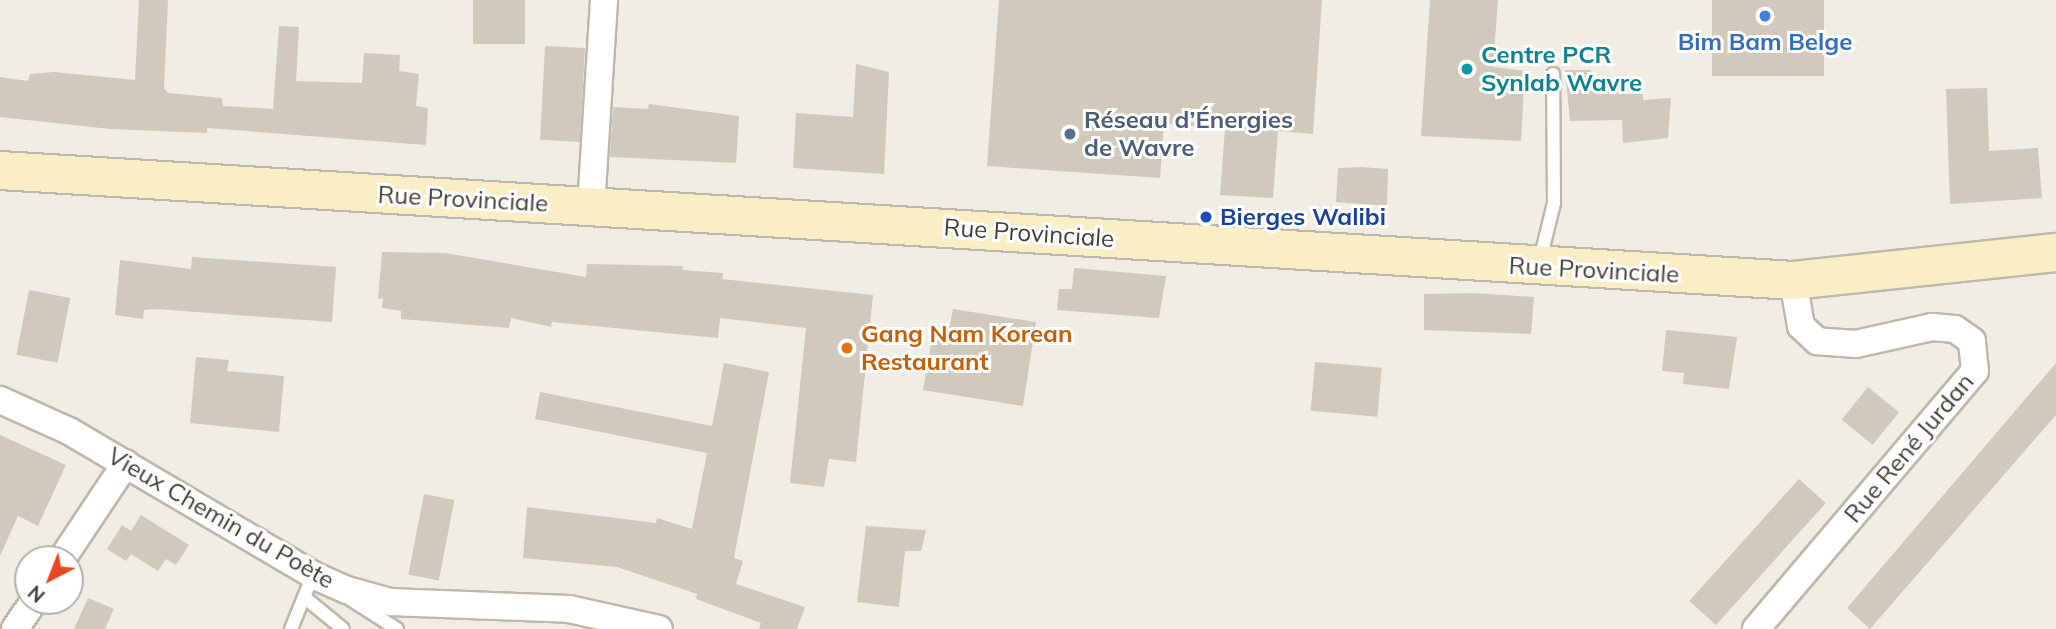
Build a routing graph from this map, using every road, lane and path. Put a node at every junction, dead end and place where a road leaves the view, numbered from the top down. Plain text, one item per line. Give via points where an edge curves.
1 (604, 0) edge
2 (1553, 74) dead end
3 (0, 170) edge
4 (591, 207) junction
5 (2056, 252) edge
6 (1538, 267) junction
7 (1793, 280) junction
8 (0, 400) edge
9 (126, 463) junction
10 (71, 545) edge
11 (316, 585) junction
12 (291, 629) edge
13 (343, 629) edge
14 (397, 629) edge
15 (659, 629) edge
16 (1756, 629) edge

1 - 4 street
2 - 6 lane via 1554,203
3 - 4 main road, Rue Provinciale
4 - 6 main road, Rue Provinciale
5 - 7 main road, Rue Provinciale
6 - 7 main road, Rue Provinciale
7 - 16 street, Rue René Jurdan via 1801,326 1817,341 1856,344 1932,327 1955,329 1972,341 1975,371
8 - 9 street, Vieux Chemin du Poète
9 - 10 street
9 - 11 street, Vieux Chemin du Poète
11 - 12 lane
11 - 13 lane
11 - 14 lane
11 - 15 street, Vieux Chemin du Poète via 390,602 569,609

